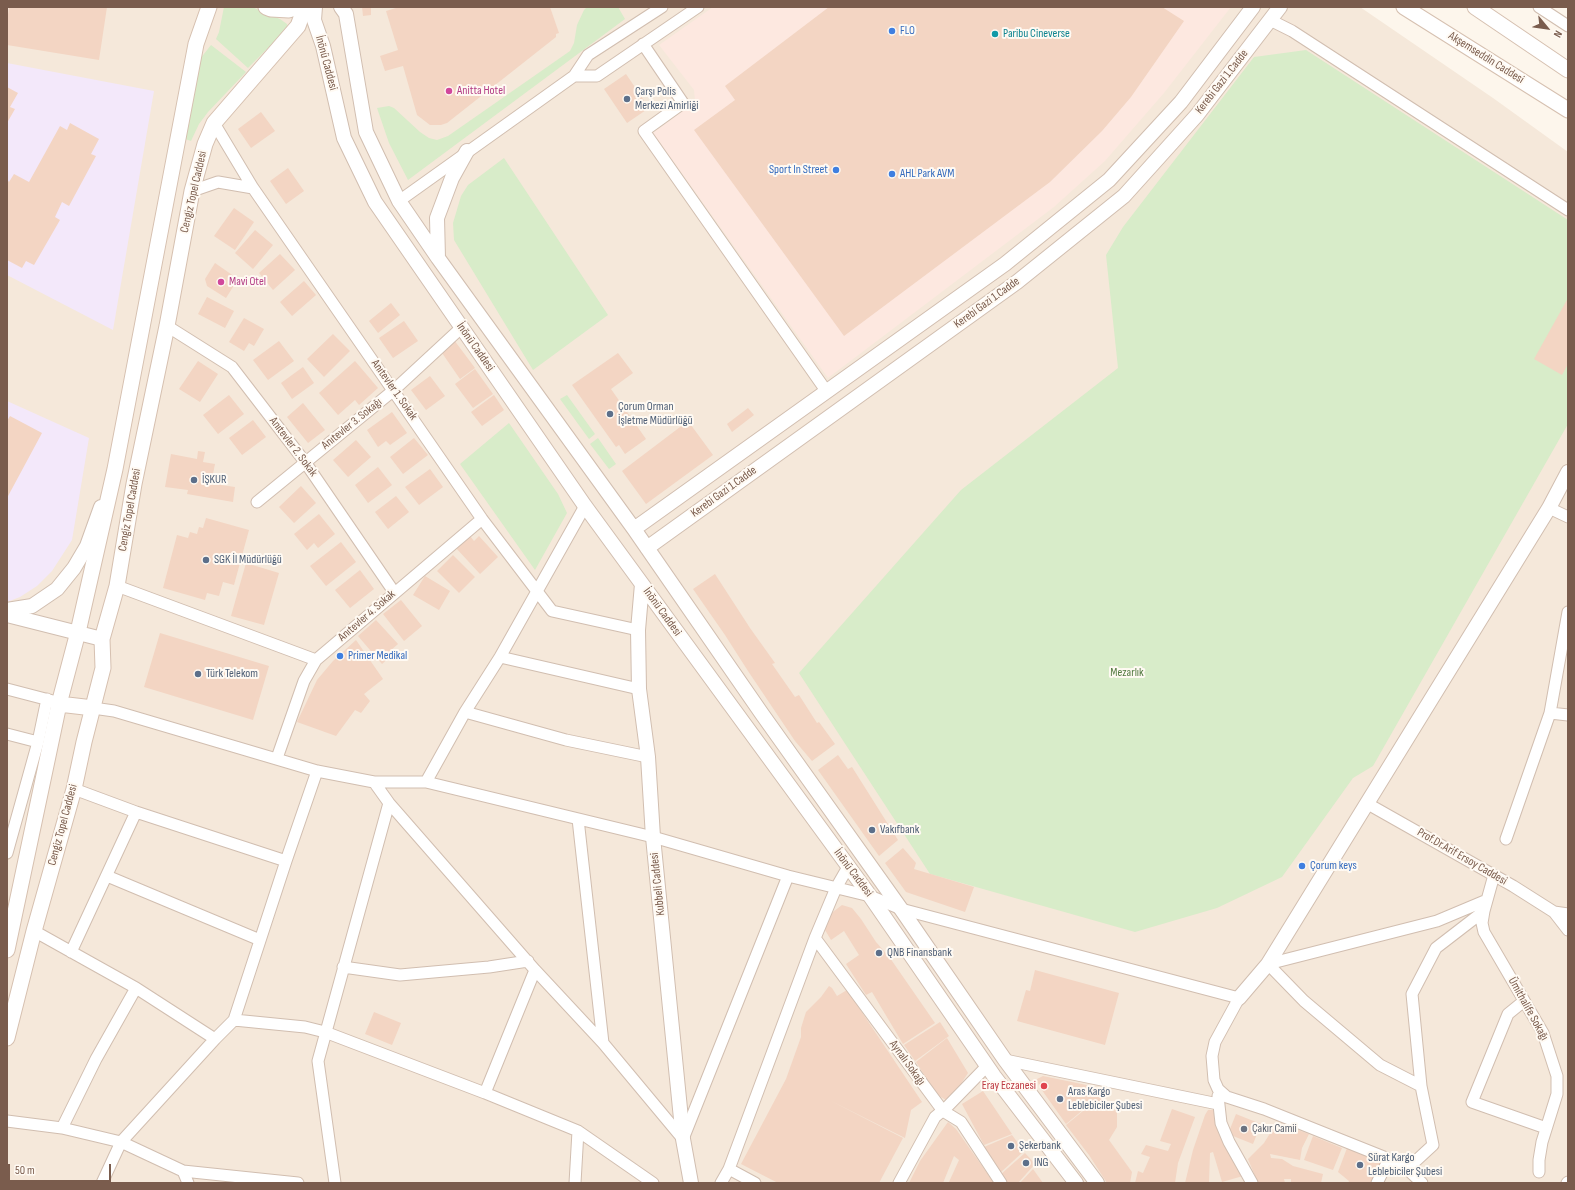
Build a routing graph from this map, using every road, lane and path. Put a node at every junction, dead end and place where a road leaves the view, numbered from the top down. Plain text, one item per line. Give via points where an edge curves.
1 (209, 7) edge
2 (266, 7) edge
3 (298, 7) edge
4 (305, 7) edge
5 (314, 7) edge
6 (341, 7) edge
7 (662, 7) edge
8 (698, 7) edge
9 (1253, 7) edge
10 (1280, 7) edge
11 (1404, 7) edge
12 (1475, 7) edge
13 (1539, 7) edge
14 (1270, 20) junction
15 (1568, 26) edge
16 (643, 44) junction
17 (1568, 70) edge
18 (574, 76) junction
19 (1568, 110) edge
20 (214, 122) junction
21 (467, 151) junction
22 (253, 188) junction
23 (192, 191) junction
24 (398, 201) junction
25 (1568, 210) edge
26 (438, 258) junction
27 (167, 326) junction
28 (461, 328) junction
29 (394, 390) junction
30 (827, 392) junction
31 (839, 410) junction
32 (305, 462) junction
33 (115, 469) junction
34 (1568, 472) edge
35 (257, 502) dead end
36 (584, 506) junction
37 (1549, 508) junction
38 (1568, 517) edge
39 (482, 519) junction
40 (634, 529) junction
41 (647, 548) junction
42 (642, 584) junction
43 (117, 586) junction
44 (536, 591) junction
45 (394, 592) junction
46 (7, 610) edge
47 (1568, 612) edge
48 (7, 615) edge
49 (638, 630) junction
50 (78, 632) junction
51 (102, 639) junction
52 (500, 657) junction
53 (316, 660) junction
54 (7, 689) edge
55 (639, 689) junction
56 (53, 702) junction
57 (93, 708) junction
58 (465, 712) junction
59 (1550, 713) junction
60 (1568, 716) edge
61 (7, 734) edge
62 (38, 742) junction
63 (648, 757) junction
64 (277, 758) junction
65 (317, 771) junction
66 (374, 782) junction
67 (426, 782) junction
68 (74, 789) junction
69 (389, 803) junction
70 (1368, 804) junction
71 (136, 812) junction
72 (12, 816) edge
73 (578, 819) junction
74 (654, 837) junction
75 (1506, 839) dead end
76 (7, 853) edge
77 (286, 861) junction
78 (848, 867) junction
79 (1494, 875) junction
80 (107, 876) junction
81 (788, 876) junction
82 (836, 888) junction
83 (870, 896) junction
84 (1485, 906) junction
85 (901, 908) junction
86 (1554, 912) junction
87 (1568, 914) edge
88 (1568, 930) edge
89 (34, 931) junction
90 (815, 938) junction
91 (260, 940) junction
92 (7, 950) edge
93 (71, 952) junction
94 (528, 961) junction
95 (1268, 964) junction
96 (343, 967) junction
97 (535, 970) junction
98 (136, 988) junction
99 (1239, 998) junction
100 (1524, 1001) junction
101 (234, 1020) junction
102 (325, 1032) junction
103 (7, 1038) edge
104 (214, 1039) junction
105 (602, 1042) junction
106 (1005, 1060) junction
107 (987, 1066) junction
108 (1421, 1086) junction
109 (1218, 1089) junction
110 (485, 1093) junction
111 (1218, 1104) junction
112 (943, 1111) junction
113 (7, 1121) edge
114 (62, 1128) junction
115 (1546, 1128) junction
116 (578, 1131) junction
117 (683, 1139) junction
118 (121, 1142) junction
119 (1389, 1159) junction
120 (729, 1169) junction
121 (1407, 1169) junction
122 (183, 1172) junction
123 (1539, 1172) dead end
124 (102, 1183) edge
125 (188, 1183) edge
126 (298, 1183) edge
127 (335, 1183) edge
128 (575, 1183) edge
129 (653, 1183) edge
130 (691, 1183) edge
131 (721, 1183) edge
132 (755, 1183) edge
133 (899, 1183) edge
134 (1001, 1183) edge
135 (1076, 1183) edge
136 (1097, 1183) edge
137 (1252, 1183) edge
138 (1377, 1183) edge
139 (1422, 1183) edge

1 - 33 main road, Cengiz Topel Caddesi via 196,44
2 - 3 main road via 289,10
4 - 20 main road, Cengiz Topel Caddesi via 298,26
5 - 28 street, İnönü Caddesi via 314,20 323,46 344,138 374,202
6 - 24 street, İnönü Caddesi via 346,14 366,132
7 - 18 street via 588,55
8 - 16 street
9 - 30 street, Kerebi Gazi 1.Cadde via 1181,102 1109,180 1004,264
10 - 14 street, Kerebi Gazi 1.Cadde
11 - 19 main road, Akşemseddin Caddesi
12 - 17 main road
13 - 15 street
14 - 25 street via 1305,39
14 - 31 street, Kerebi Gazi 1.Cadde via 1197,115 1124,196 1018,282
16 - 18 street via 597,76
16 - 30 street via 683,103 644,131
18 - 21 street
20 - 22 street, Anıtevler 1. Sokak
20 - 23 main road, Cengiz Topel Caddesi
21 - 24 street
21 - 26 street via 452,178 437,218
22 - 23 street via 218,182
22 - 29 street, Anıtevler 1. Sokak
23 - 27 main road, Cengiz Topel Caddesi
24 - 26 street, İnönü Caddesi
26 - 40 street, İnönü Caddesi
27 - 32 street, Anıtevler 2. Sokak via 232,367
27 - 43 main road, Cengiz Topel Caddesi via 134,484
28 - 29 street, Anıtevler 3. Sokağı
28 - 36 street, İnönü Caddesi
29 - 32 street, Anıtevler 3. Sokağı
29 - 39 street, Anıtevler 1. Sokak
30 - 31 street
30 - 40 street, Kerebi Gazi 1.Cadde
31 - 41 street, Kerebi Gazi 1.Cadde
32 - 35 street, Anıtevler 3. Sokağı
32 - 45 street, Anıtevler 2. Sokak
33 - 46 street via 87,546 74,568 57,589 32,606
33 - 50 main road, Cengiz Topel Caddesi
34 - 37 street
36 - 42 street, İnönü Caddesi
36 - 44 street
37 - 38 street
37 - 70 street
39 - 44 street, Anıtevler 1. Sokak
39 - 45 street, Anıtevler 4. Sokak
40 - 41 street, İnönü Caddesi
41 - 85 street, İnönü Caddesi
42 - 49 street, Kubbeli Caddesi
42 - 78 street, İnönü Caddesi
43 - 51 main road, Cengiz Topel Caddesi
43 - 53 street
44 - 49 street, Anıtevler 1. Sokak via 552,611
44 - 52 street
45 - 53 street, Anıtevler 4. Sokak
47 - 59 street
48 - 50 street
49 - 55 street, Kubbeli Caddesi
50 - 51 street
50 - 56 main road, Cengiz Topel Caddesi
51 - 57 main road, Cengiz Topel Caddesi via 103,668
52 - 55 street
52 - 58 street
53 - 64 street, Anıtevler 4. Sokak via 304,681
54 - 56 street
55 - 63 street, Kubbeli Caddesi
56 - 57 main road
56 - 62 street
56 - 92 main road, Cengiz Topel Caddesi
57 - 64 street via 114,711
57 - 68 main road, Cengiz Topel Caddesi
58 - 63 street via 566,740
58 - 67 street
59 - 60 street
59 - 75 street
61 - 62 street
62 - 72 street
63 - 74 street, Kubbeli Caddesi
64 - 65 street
65 - 66 street
65 - 77 street
66 - 67 street
66 - 69 street
67 - 73 street
68 - 71 street
68 - 89 main road, Cengiz Topel Caddesi
69 - 94 street
69 - 96 street
70 - 79 street, Prof.Dr.Arif Ersoy Caddesi
70 - 95 street
71 - 77 street
71 - 80 street
72 - 76 street
73 - 74 street
73 - 105 street
74 - 81 street
74 - 117 street, Kubbeli Caddesi
77 - 91 street
78 - 82 street
78 - 83 street, İnönü Caddesi
79 - 84 street, Ümithalife Sokağı
79 - 86 street, Prof.Dr.Arif Ersoy Caddesi
80 - 91 street
80 - 93 street
81 - 82 street
81 - 117 street
82 - 83 street
82 - 90 street
83 - 85 street
83 - 107 street, İnönü Caddesi
84 - 95 street via 1437,921
84 - 100 street, Ümithalife Sokağı via 1482,923 1484,932
84 - 108 street via 1436,948 1412,994
85 - 99 street
85 - 106 street, İnönü Caddesi
86 - 87 street, Prof.Dr.Arif Ersoy Caddesi
86 - 88 street, Prof.Dr.Arif Ersoy Caddesi
89 - 93 street
89 - 103 main road, Cengiz Topel Caddesi
90 - 112 street, Aynalı Sokağı
90 - 120 street
91 - 101 street
93 - 98 street
94 - 96 street via 400,975
94 - 97 street
95 - 99 street
95 - 108 street via 1304,1002 1380,1065
96 - 102 street
97 - 105 street
97 - 110 street
98 - 104 street
98 - 114 street via 96,1059
99 - 109 street via 1215,1042 1212,1056 1214,1080
100 - 115 street, Ümithalife Sokağı via 1543,1033 1557,1076 1557,1094
100 - 115 street via 1508,1014 1472,1102
101 - 102 street via 305,1027
101 - 104 street
102 - 110 street
102 - 127 street via 318,1061
104 - 118 street
105 - 117 street
106 - 111 street
106 - 136 street, İnönü Caddesi
107 - 112 street
107 - 135 street, İnönü Caddesi
108 - 121 street via 1433,1145
109 - 111 street
109 - 119 street via 1227,1097 1264,1109
110 - 116 street
111 - 137 street via 1221,1123 1229,1142
112 - 133 street via 935,1117
112 - 134 street, Aynalı Sokağı via 961,1122
113 - 114 street
114 - 118 street
115 - 123 street, Ümithalife Sokağı
116 - 128 street
116 - 129 street
117 - 130 street, Kubbeli Caddesi
118 - 122 street
118 - 124 street
119 - 121 street
119 - 138 street
120 - 131 street
120 - 132 street
121 - 139 street
122 - 125 street
122 - 126 street

